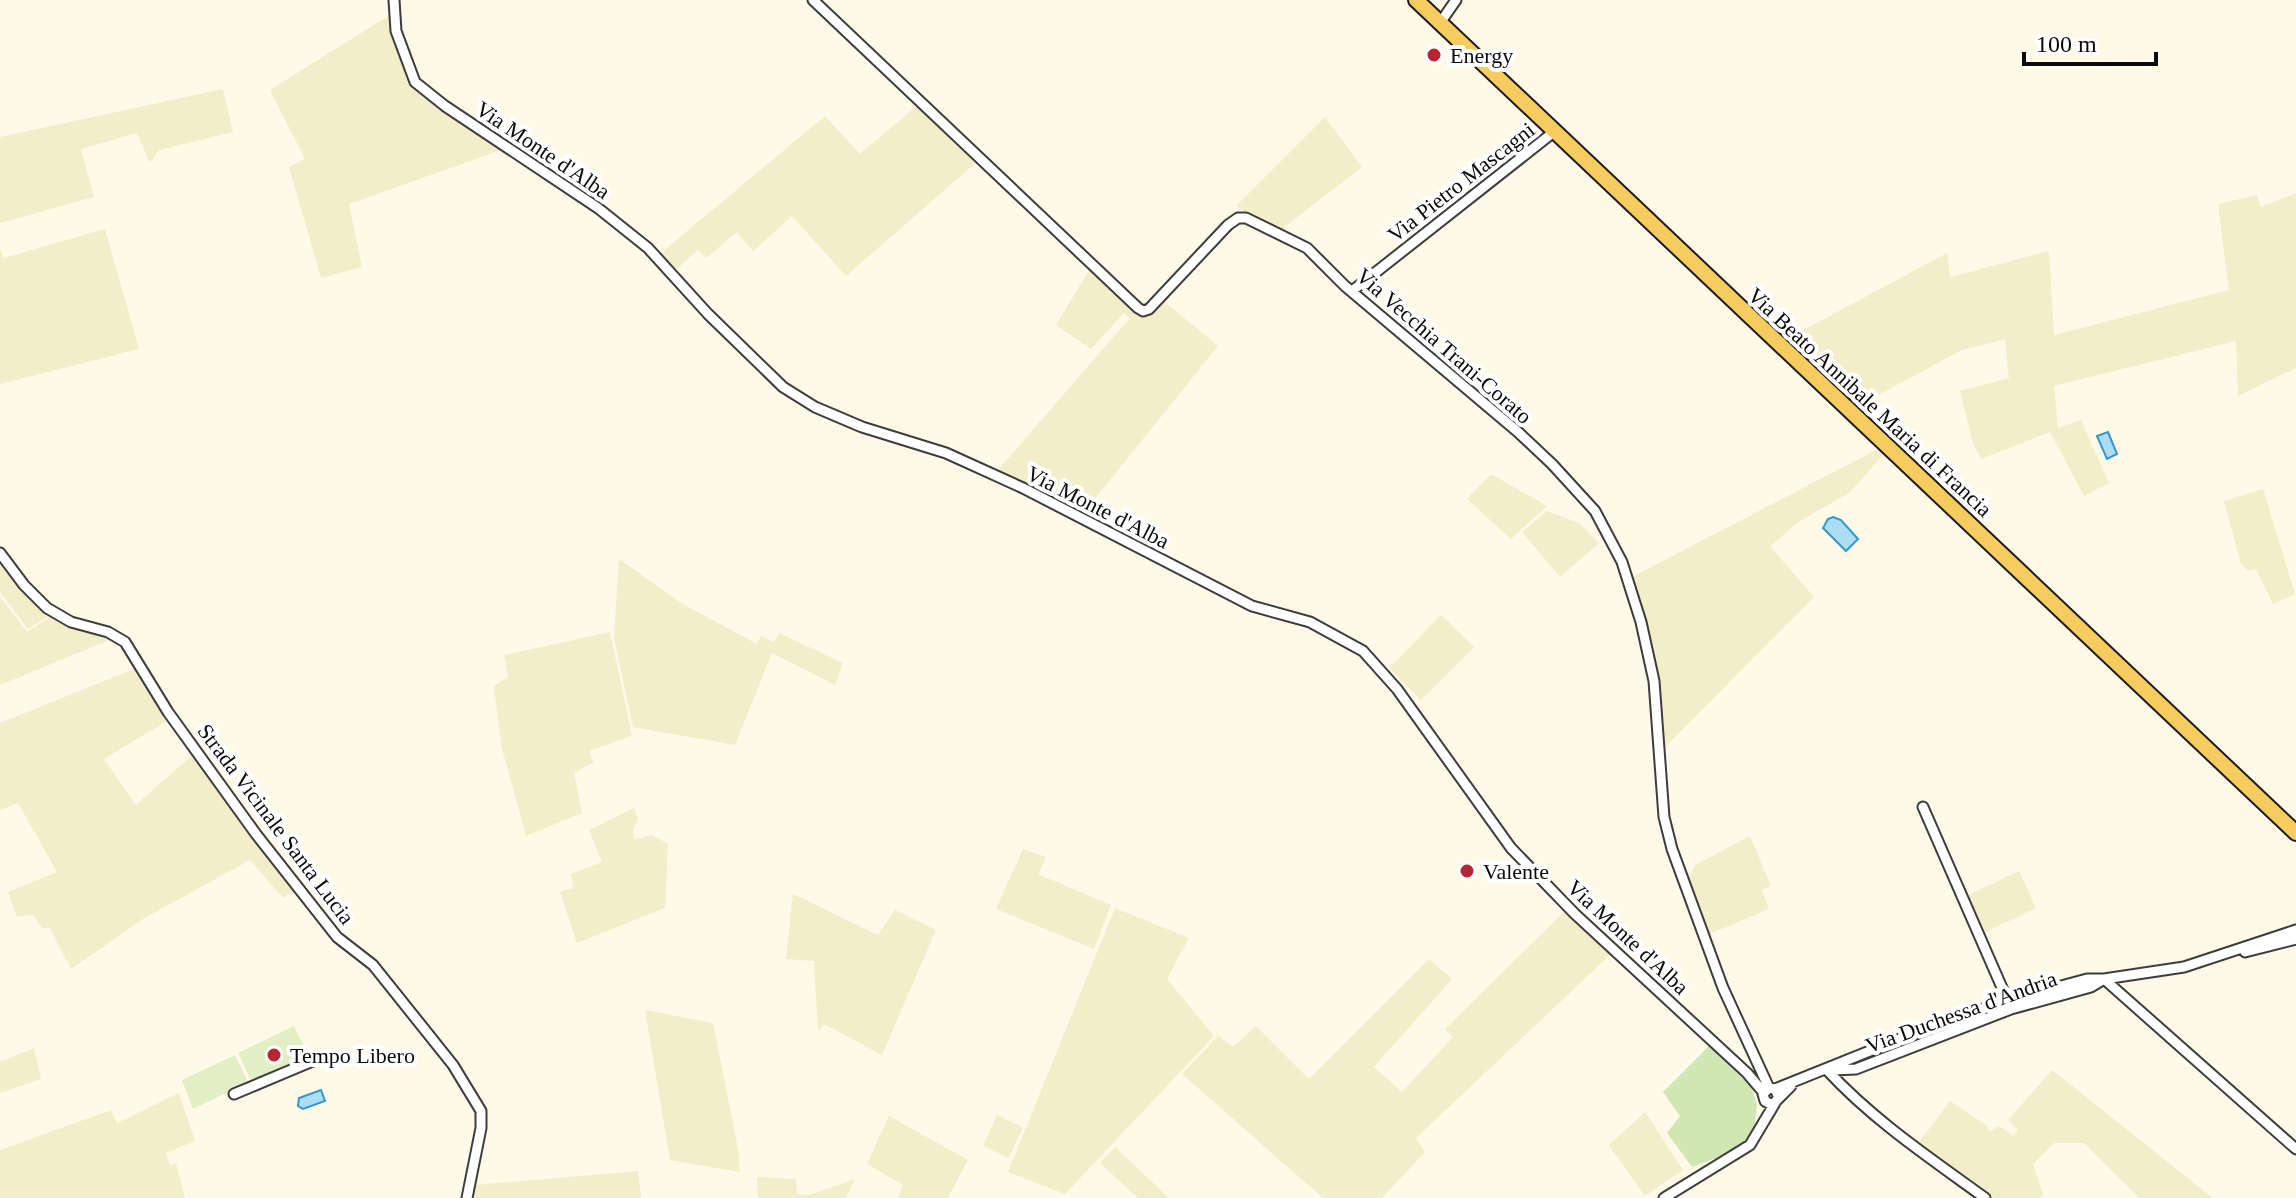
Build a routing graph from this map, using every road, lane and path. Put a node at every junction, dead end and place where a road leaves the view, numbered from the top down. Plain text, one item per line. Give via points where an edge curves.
1 (394, 0) edge
2 (813, 0) edge
3 (1416, 0) edge
4 (1456, 0) edge
5 (1440, 23) junction
6 (1555, 131) junction
7 (1352, 291) junction
8 (0, 553) edge
9 (1923, 807) dead end
10 (2296, 833) edge
11 (2296, 930) edge
12 (2296, 939) edge
13 (2222, 954) junction
14 (2104, 979) junction
15 (2009, 1005) junction
16 (1756, 1057) junction
17 (315, 1060) dead end
18 (1827, 1070) junction
19 (1747, 1073) junction
20 (234, 1094) dead end
21 (1771, 1095) junction
22 (2296, 1149) edge
23 (467, 1198) edge
24 (1664, 1198) edge
25 (1985, 1198) edge

1 - 19 street, Via Monte d'Alba via 396,31 415,82 648,248 783,387 862,427 971,464 1252,606 1310,622 1363,651 1397,689 1511,848
2 - 7 street, Via Vecchia Trani-Corato via 1143,311 1238,218 1307,248
3 - 5 main road, Via Beato Annibale Maria di Francia
4 - 5 street
5 - 6 main road, Via Beato Annibale Maria di Francia
6 - 7 street, Via Pietro Mascagni
6 - 10 main road, Via Beato Annibale Maria di Francia
7 - 16 street, Via Vecchia Trani-Corato via 1552,464 1595,511 1622,562 1654,681 1657,754 1672,849 1723,988
8 - 23 street, Strada Vicinale Santa Lucia via 47,608 125,642 168,712 264,845 337,937 373,965 453,1065 481,1111
9 - 15 street
11 - 13 street, Via Duchessa d'Andria
12 - 13 street, Via Duchessa d'Andria
13 - 14 street, Via Duchessa d'Andria via 2184,967
14 - 15 street, Via Duchessa d'Andria via 2087,979
14 - 22 street
15 - 18 street, Via Duchessa d'Andria via 1922,1030
16 - 19 street
16 - 21 street, Via Vecchia Trani-Corato
17 - 20 street
18 - 21 street, Via Duchessa d'Andria
18 - 25 street via 1886,1126
19 - 21 street, Via Monte d'Alba
21 - 24 street, Via Duchessa d'Andria via 1760,1132 1750,1145

